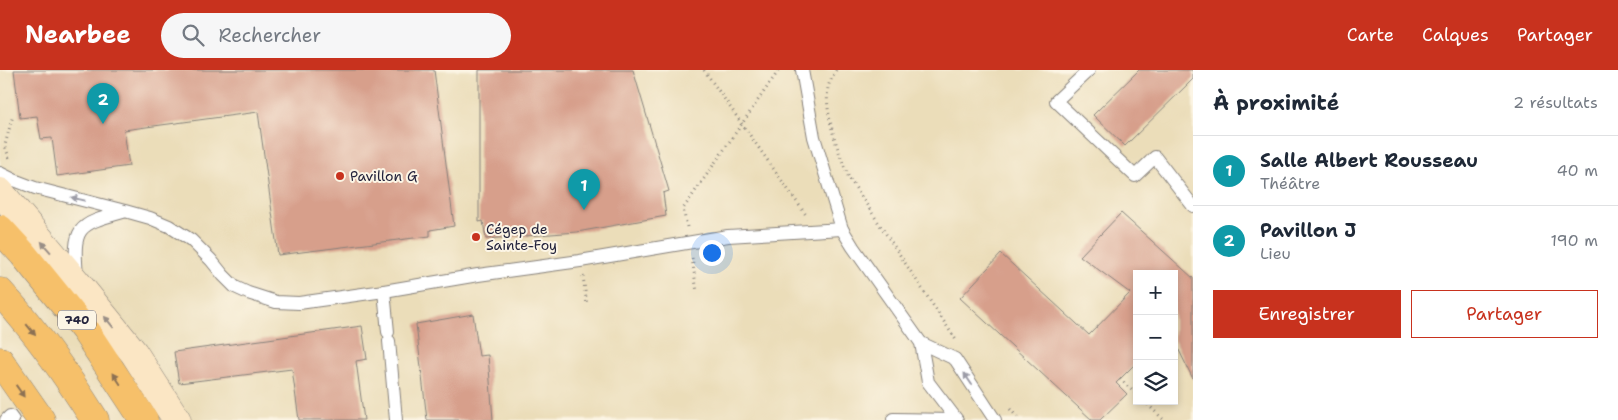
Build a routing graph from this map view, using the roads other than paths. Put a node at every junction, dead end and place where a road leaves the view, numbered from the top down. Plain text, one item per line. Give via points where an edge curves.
1 (802, 70) edge
2 (1089, 70) edge
3 (0, 172) edge
4 (7, 186) edge
5 (1193, 206) edge
6 (125, 211) junction
7 (842, 228) junction
8 (0, 229) edge
9 (78, 284) junction
10 (384, 291) junction
11 (0, 292) edge
12 (921, 343) junction
13 (0, 361) edge
14 (893, 419) dead end
15 (6, 420) edge
16 (13, 420) edge
17 (41, 420) edge
18 (95, 420) edge
19 (144, 420) edge
20 (177, 420) edge
21 (396, 420) edge
22 (953, 420) edge
23 (957, 420) edge
24 (996, 420) edge

1 - 7 lane via 814,137
2 - 5 lane via 1056,101 1135,176 1155,157
3 - 4 lane
6 -> 4 lane via 35,188
9 -> 4 main road
6 - 9 lane via 94,220 77,236
6 - 10 lane via 169,226 191,240 236,287 261,298 299,303
7 - 10 lane via 728,236
7 - 12 lane
19 -> 8 highway, 740 via 84,329
20 -> 9 main road via 134,353
10 - 21 lane
11 -> 18 highway via 33,331
12 - 23 lane via 928,382
24 -> 12 lane via 955,359
13 -> 17 highway
14 - 22 lane
15 - 16 lane via 10,416

